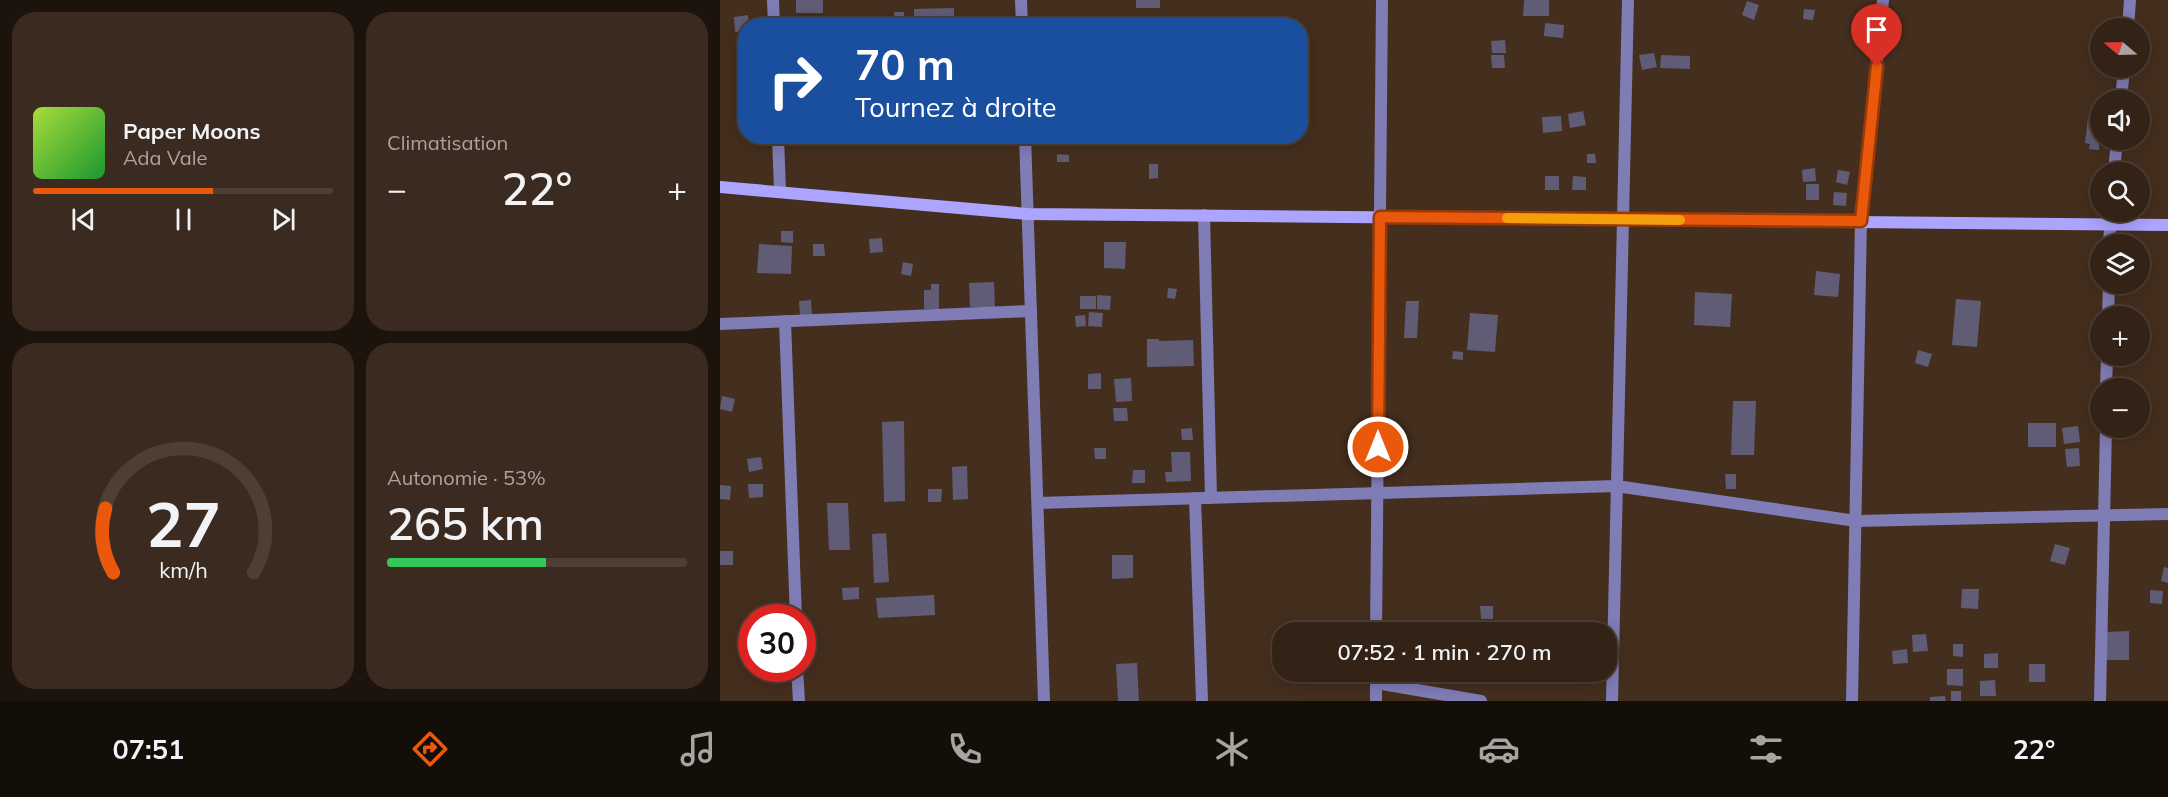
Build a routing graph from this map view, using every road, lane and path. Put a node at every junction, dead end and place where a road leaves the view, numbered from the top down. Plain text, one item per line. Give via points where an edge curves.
1 (774, 0) edge
2 (1021, 0) edge
3 (1382, 0) edge
4 (1628, 0) edge
5 (1883, 0) edge
6 (2130, 0) edge
7 (774, 18) edge
8 (1022, 18) edge
9 (2129, 18) edge
10 (778, 144) edge
11 (1025, 144) edge
12 (720, 187) edge
13 (780, 192) junction
14 (1028, 214) junction
15 (1204, 215) junction
16 (1380, 217) junction
17 (2090, 218) edge
18 (1623, 219) junction
19 (1861, 221) junction
20 (2143, 222) edge
21 (2168, 225) edge
22 (1031, 312) junction
23 (785, 321) junction
24 (720, 324) edge
25 (2106, 438) edge
26 (1616, 486) junction
27 (1377, 493) junction
28 (1195, 498) junction
29 (1211, 498) junction
30 (1038, 503) junction
31 (2168, 514) edge
32 (2104, 515) junction
33 (1856, 521) junction
34 (795, 604) edge
35 (1376, 622) edge
36 (797, 682) edge
37 (1376, 682) edge
38 (1398, 682) edge
39 (798, 701) edge
40 (1044, 701) edge
41 (1202, 701) edge
42 (1376, 701) edge
43 (1481, 701) edge
44 (1612, 701) edge
45 (1852, 701) edge
46 (2100, 701) edge

1 - 7 street
2 - 8 street
3 - 16 street
4 - 18 street
5 - 19 street
6 - 9 street
10 - 13 street
11 - 14 street
12 - 13 street
13 - 14 street
14 - 15 street
14 - 22 street
15 - 16 street
15 - 29 street
16 - 18 street
16 - 27 street
17 - 19 street
18 - 19 street
18 - 26 street
19 - 33 street
20 - 21 street
22 - 23 street
22 - 30 street
23 - 24 street
23 - 34 street
25 - 32 street
26 - 27 street
26 - 33 street
26 - 44 street
27 - 29 street
27 - 35 street
28 - 29 street
28 - 30 street
28 - 41 street
30 - 40 street
31 - 32 street
32 - 33 street
32 - 46 street
33 - 45 street
36 - 39 street
37 - 42 street
38 - 43 street

